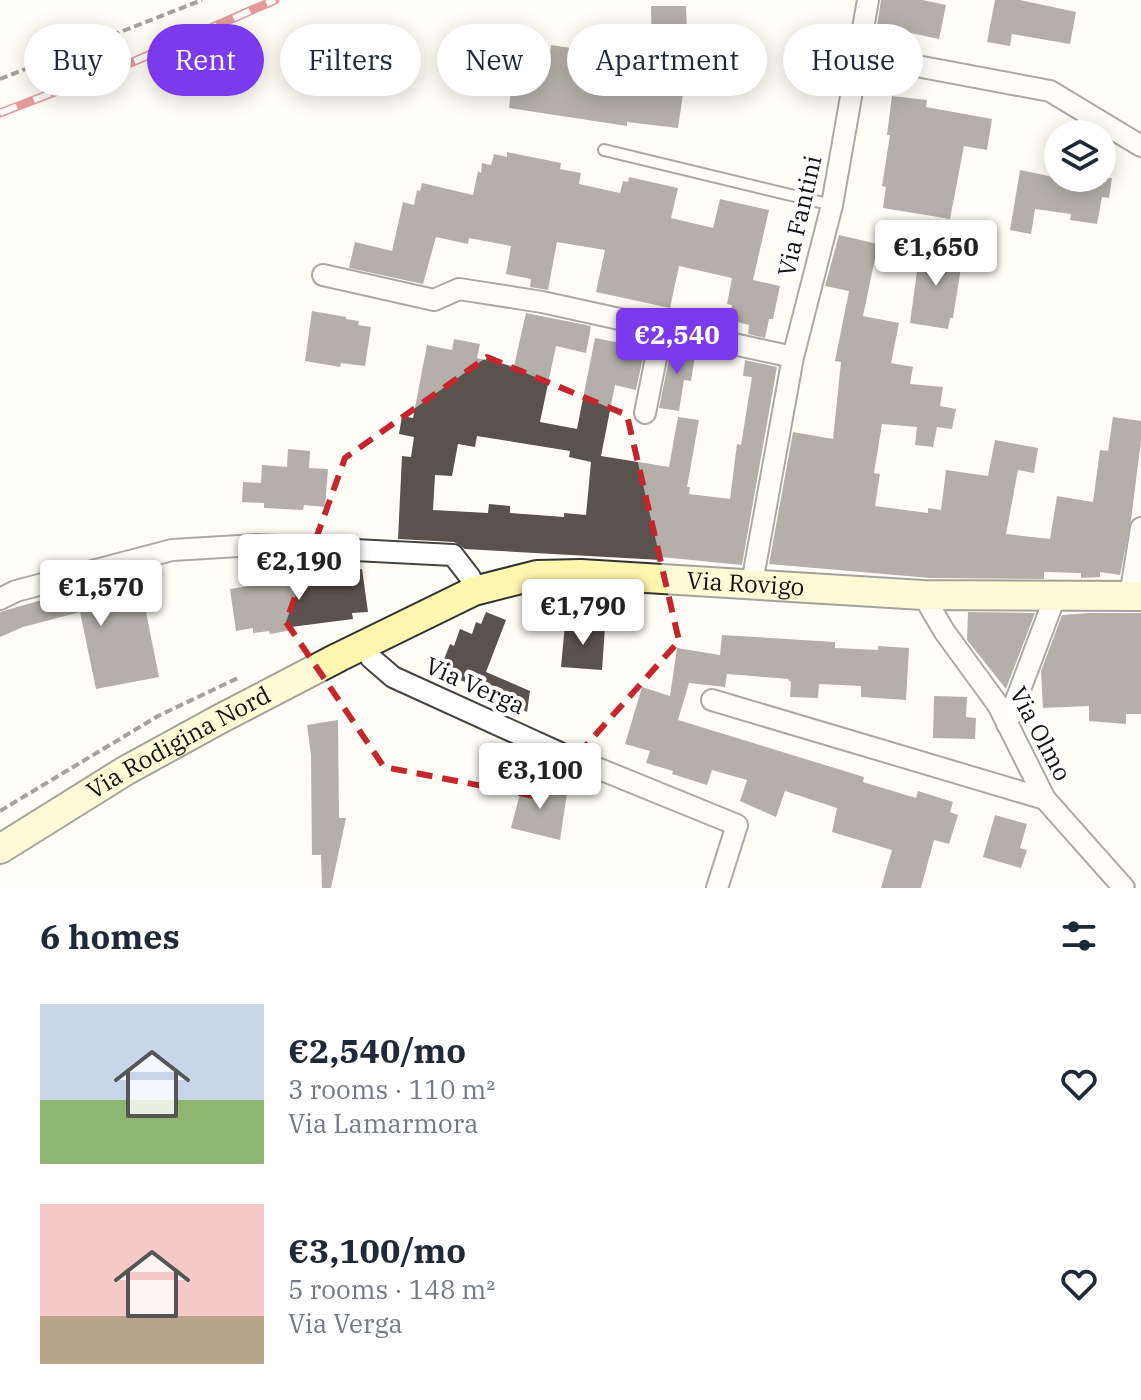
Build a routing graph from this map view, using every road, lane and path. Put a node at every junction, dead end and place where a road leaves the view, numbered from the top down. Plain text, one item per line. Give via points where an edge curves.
1 (202, 0) edge
2 (868, 0) edge
3 (864, 24) edge
4 (923, 67) edge
5 (0, 79) edge
6 (851, 96) edge
7 (1141, 146) edge
8 (604, 150) dead end
9 (832, 205) junction
10 (323, 275) dead end
11 (662, 328) junction
12 (793, 357) junction
13 (645, 413) dead end
14 (1141, 528) edge
15 (752, 583) junction
16 (474, 591) junction
17 (923, 595) junction
18 (1135, 596) edge
19 (1055, 597) junction
20 (0, 599) edge
21 (364, 644) junction
22 (712, 700) dead end
23 (1007, 724) junction
24 (1045, 799) junction
25 (0, 849) edge
26 (717, 888) edge
27 (1124, 888) edge

1 - 5 path
2 - 3 street, Via Fantini
4 - 7 street via 1050,91
6 - 9 street, Via Fantini
8 - 9 lane
9 - 12 street, Via Fantini
10 - 11 street via 434,300 459,289
11 - 12 street
11 - 13 street
12 - 15 street, Via Fantini
14 - 18 street
15 - 16 main road, Via Rovigo via 537,575
15 - 17 main road, Via Rovigo
16 - 20 street via 453,555 256,545 172,550
16 - 21 main road, Via Rovigo
17 - 19 main road, Via Rovigo
17 - 23 street, Via Olmo
18 - 19 main road, Via Rovigo
19 - 23 street
21 - 25 main road, Via Rodigina Nord via 125,771
21 - 26 street, Via Verga via 393,677 737,825
22 - 24 street
23 - 24 street, Via Olmo
24 - 27 street, Via Olmo

